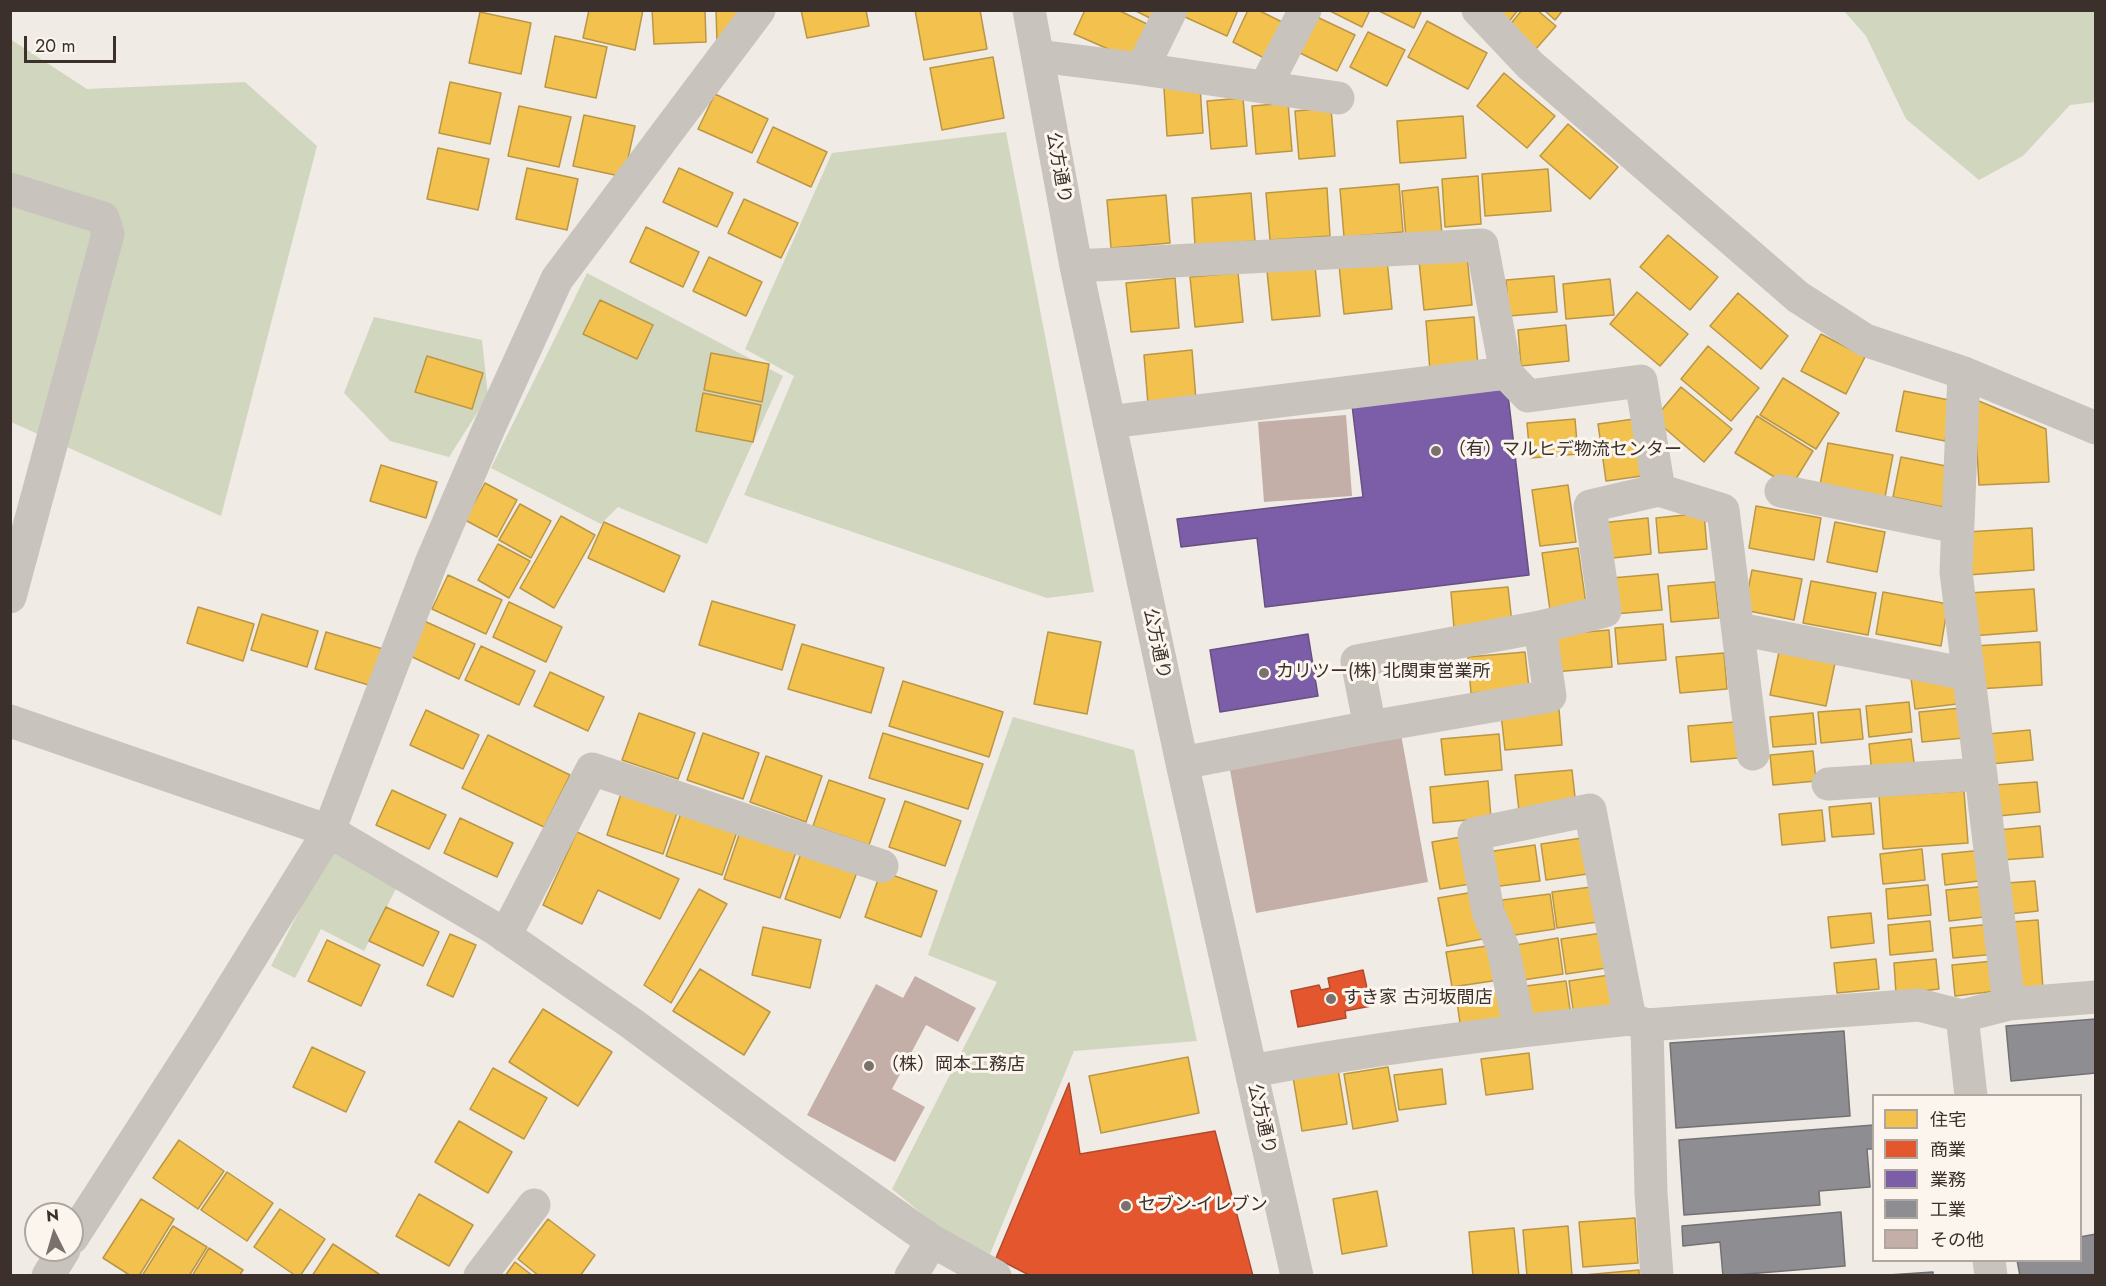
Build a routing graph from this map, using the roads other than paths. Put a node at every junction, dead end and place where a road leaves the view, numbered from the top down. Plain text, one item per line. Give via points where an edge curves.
1 (759, 10) edge
2 (1029, 10) edge
3 (1171, 10) edge
4 (1305, 10) edge
5 (1478, 10) edge
6 (1038, 56) junction
7 (1142, 69) junction
8 (1265, 87) junction
9 (1338, 98) dead end
10 (10, 189) edge
11 (1076, 266) junction
12 (1506, 373) junction
13 (1964, 373) junction
14 (1109, 422) junction
15 (2096, 428) edge
16 (1659, 490) junction
17 (1781, 491) dead end
18 (1957, 527) junction
19 (10, 597) edge
20 (1540, 627) junction
21 (1739, 629) junction
22 (1967, 674) junction
23 (10, 721) edge
24 (1370, 727) junction
25 (1753, 754) dead end
26 (1182, 764) junction
27 (1981, 774) junction
28 (1828, 783) dead end
29 (329, 831) junction
30 (882, 866) dead end
31 (505, 936) junction
32 (2096, 997) edge
33 (2009, 1004) junction
34 (1962, 1016) junction
35 (1638, 1022) junction
36 (1520, 1031) junction
37 (1251, 1071) junction
38 (1971, 1094) edge
39 (534, 1205) dead end
40 (84, 1219) edge
41 (932, 1241) junction
42 (56, 1262) edge
43 (48, 1275) edge
44 (480, 1275) edge
45 (911, 1275) edge
46 (995, 1275) edge
47 (1297, 1275) edge
48 (1657, 1275) edge

1 - 29 street via 557,279 431,563
2 - 6 street, 公方通り
3 - 7 street
4 - 8 street
5 - 13 street via 1530,65 1798,297 1865,340
6 - 7 street
6 - 11 street, 公方通り
7 - 8 street
8 - 9 street
10 - 19 street via 103,218 108,234
11 - 12 street via 1482,245
11 - 14 street, 公方通り
12 - 14 street
12 - 16 street via 1528,396 1641,381
13 - 15 street
13 - 18 street
14 - 26 street, 公方通り
16 - 20 street via 1590,506 1605,611
16 - 21 street via 1723,510
17 - 18 street
18 - 22 street via 1956,572
20 - 24 street via 1550,696
20 - 24 street via 1357,661
21 - 22 street
21 - 25 street
22 - 27 street
23 - 29 street
24 - 26 street
26 - 37 street, 公方通り
27 - 28 street
27 - 33 street
29 - 31 street
29 - 40 street
30 - 31 street via 592,769
31 - 41 street
32 - 33 street
33 - 34 street
34 - 35 street via 1919,1005
34 - 38 street
35 - 36 street
35 - 36 street via 1590,810 1474,834 1488,912 1503,948
35 - 48 street
36 - 37 street
37 - 47 street, 公方通り
39 - 44 street
41 - 45 street
41 - 46 street
42 - 43 street

